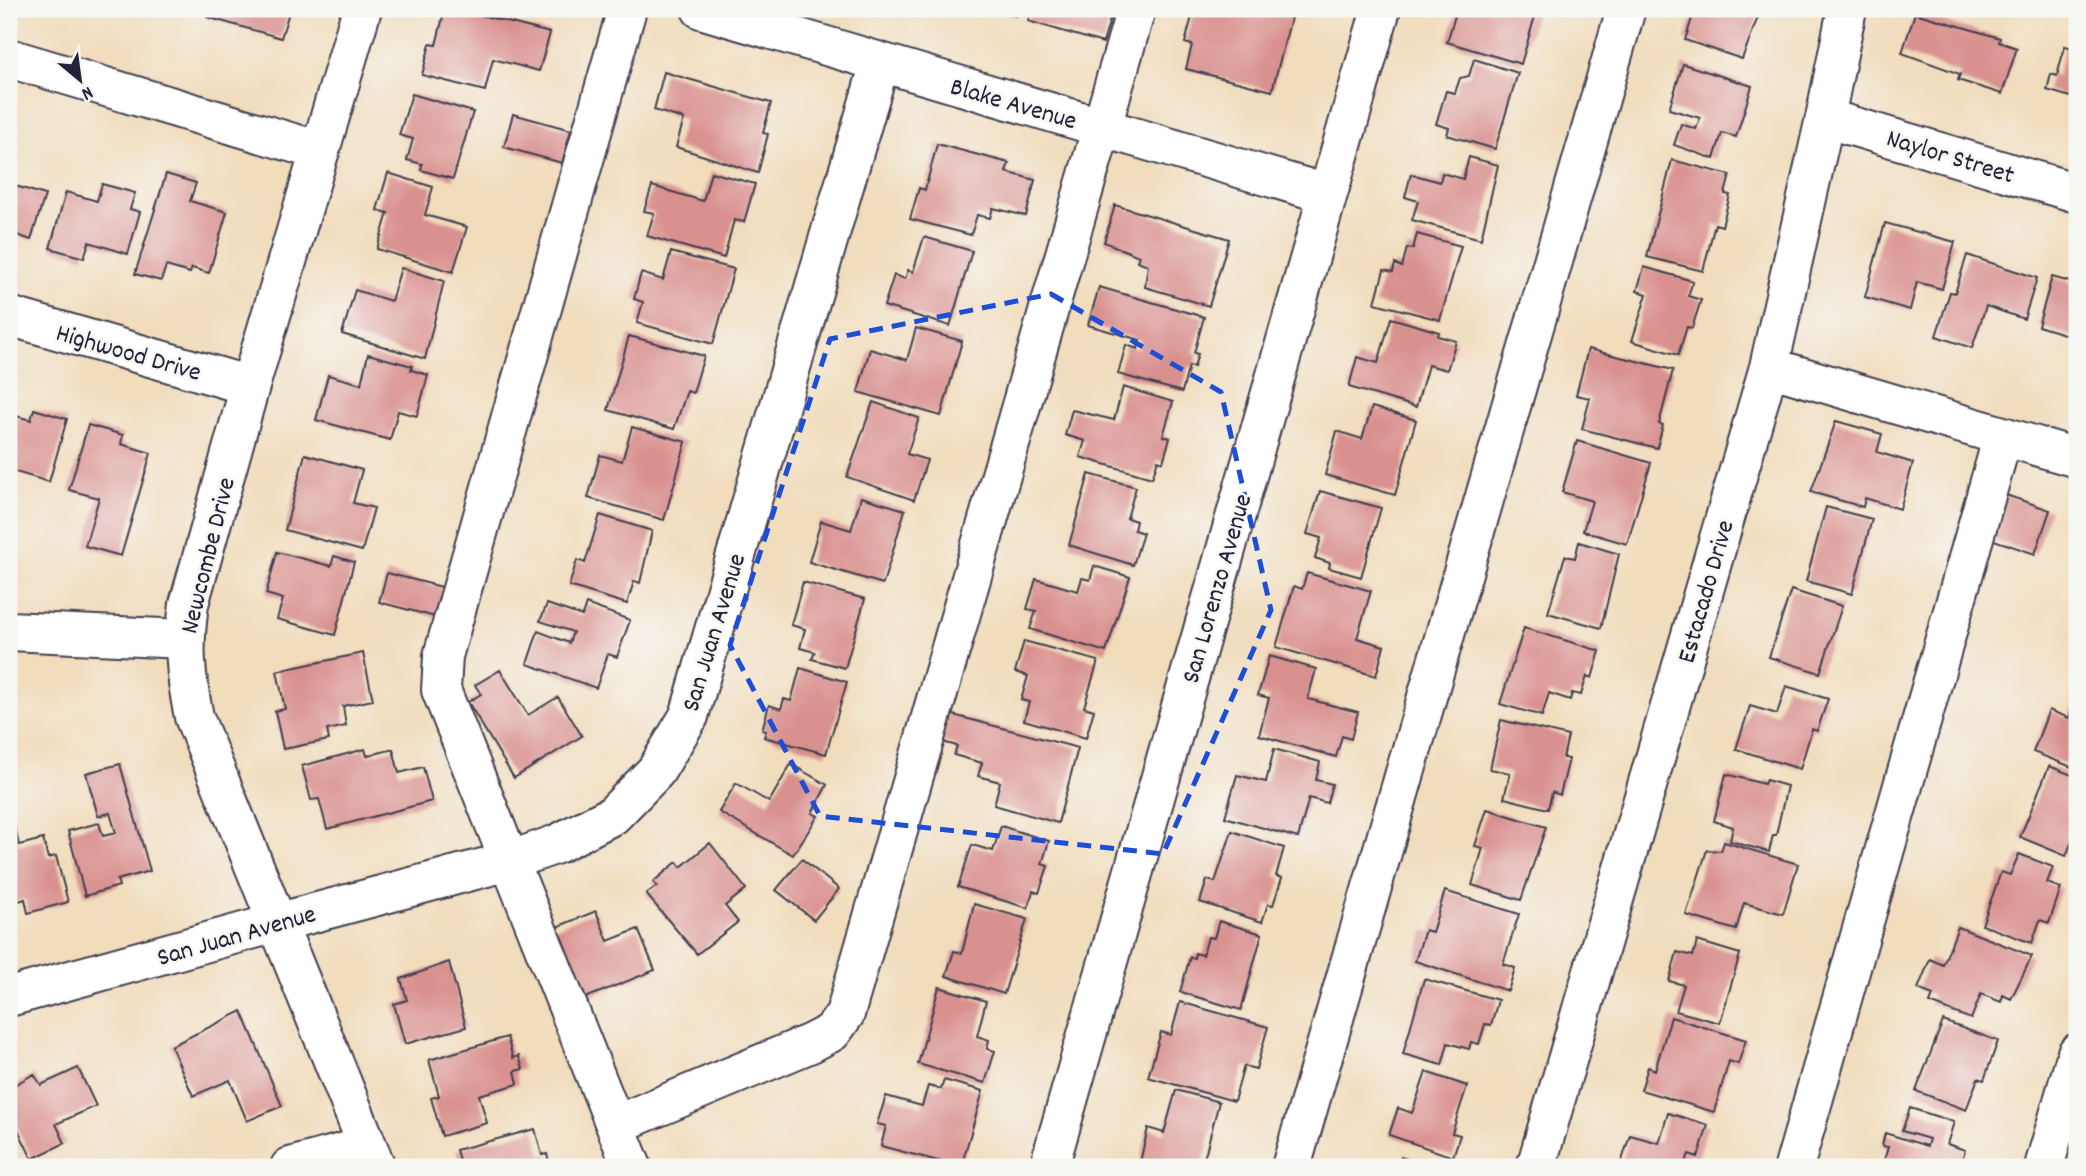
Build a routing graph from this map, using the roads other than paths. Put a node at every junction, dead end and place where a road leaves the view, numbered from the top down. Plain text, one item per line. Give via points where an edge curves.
1 (362, 9) edge
2 (627, 9) edge
3 (701, 9) edge
4 (1136, 9) edge
5 (1381, 9) edge
6 (1626, 9) edge
7 (1847, 9) edge
8 (9, 58) edge
9 (880, 63) junction
10 (1825, 118) junction
11 (1102, 127) junction
12 (320, 151) junction
13 (2077, 193) edge
14 (1327, 194) junction
15 (9, 317) edge
16 (1769, 367) junction
17 (250, 386) junction
18 (2003, 436) junction
19 (2077, 458) edge
20 (9, 631) edge
21 (184, 639) junction
22 (509, 861) junction
23 (275, 923) junction
24 (9, 997) edge
25 (2077, 1053) edge
26 (615, 1125) junction
27 (371, 1156) edge
28 (290, 1167) edge
29 (632, 1167) edge
30 (1049, 1167) edge
31 (1291, 1167) edge
32 (1536, 1167) edge
33 (1794, 1167) edge
34 (2044, 1167) edge

1 - 12 street, Newcombe Drive
2 - 22 street via 443,656 441,690
3 - 9 street, Blake Avenue
4 - 11 street
5 - 14 street, San Lorenzo Avenue
6 - 31 street
7 - 10 street, Estacado Drive
8 - 12 street
9 - 11 street, Blake Avenue
9 - 22 street, San Juan Avenue via 689,716 656,771 612,815 557,845
10 - 13 street, Naylor Street
10 - 16 street, Estacado Drive
11 - 14 street, Blake Avenue
11 - 26 street via 845,1014 832,1032
12 - 17 street, Newcombe Drive
14 - 30 street, San Lorenzo Avenue
15 - 17 street, Highwood Drive
16 - 18 street
16 - 32 street, Estacado Drive
17 - 21 street, Newcombe Drive via 189,604
18 - 19 street
18 - 33 street
20 - 21 street
21 - 23 street, Newcombe Drive via 184,671 194,717
22 - 23 street, San Juan Avenue
22 - 26 street
23 - 24 street, San Juan Avenue
23 - 27 street, Newcombe Drive
25 - 34 street
26 - 29 street
27 - 28 street

